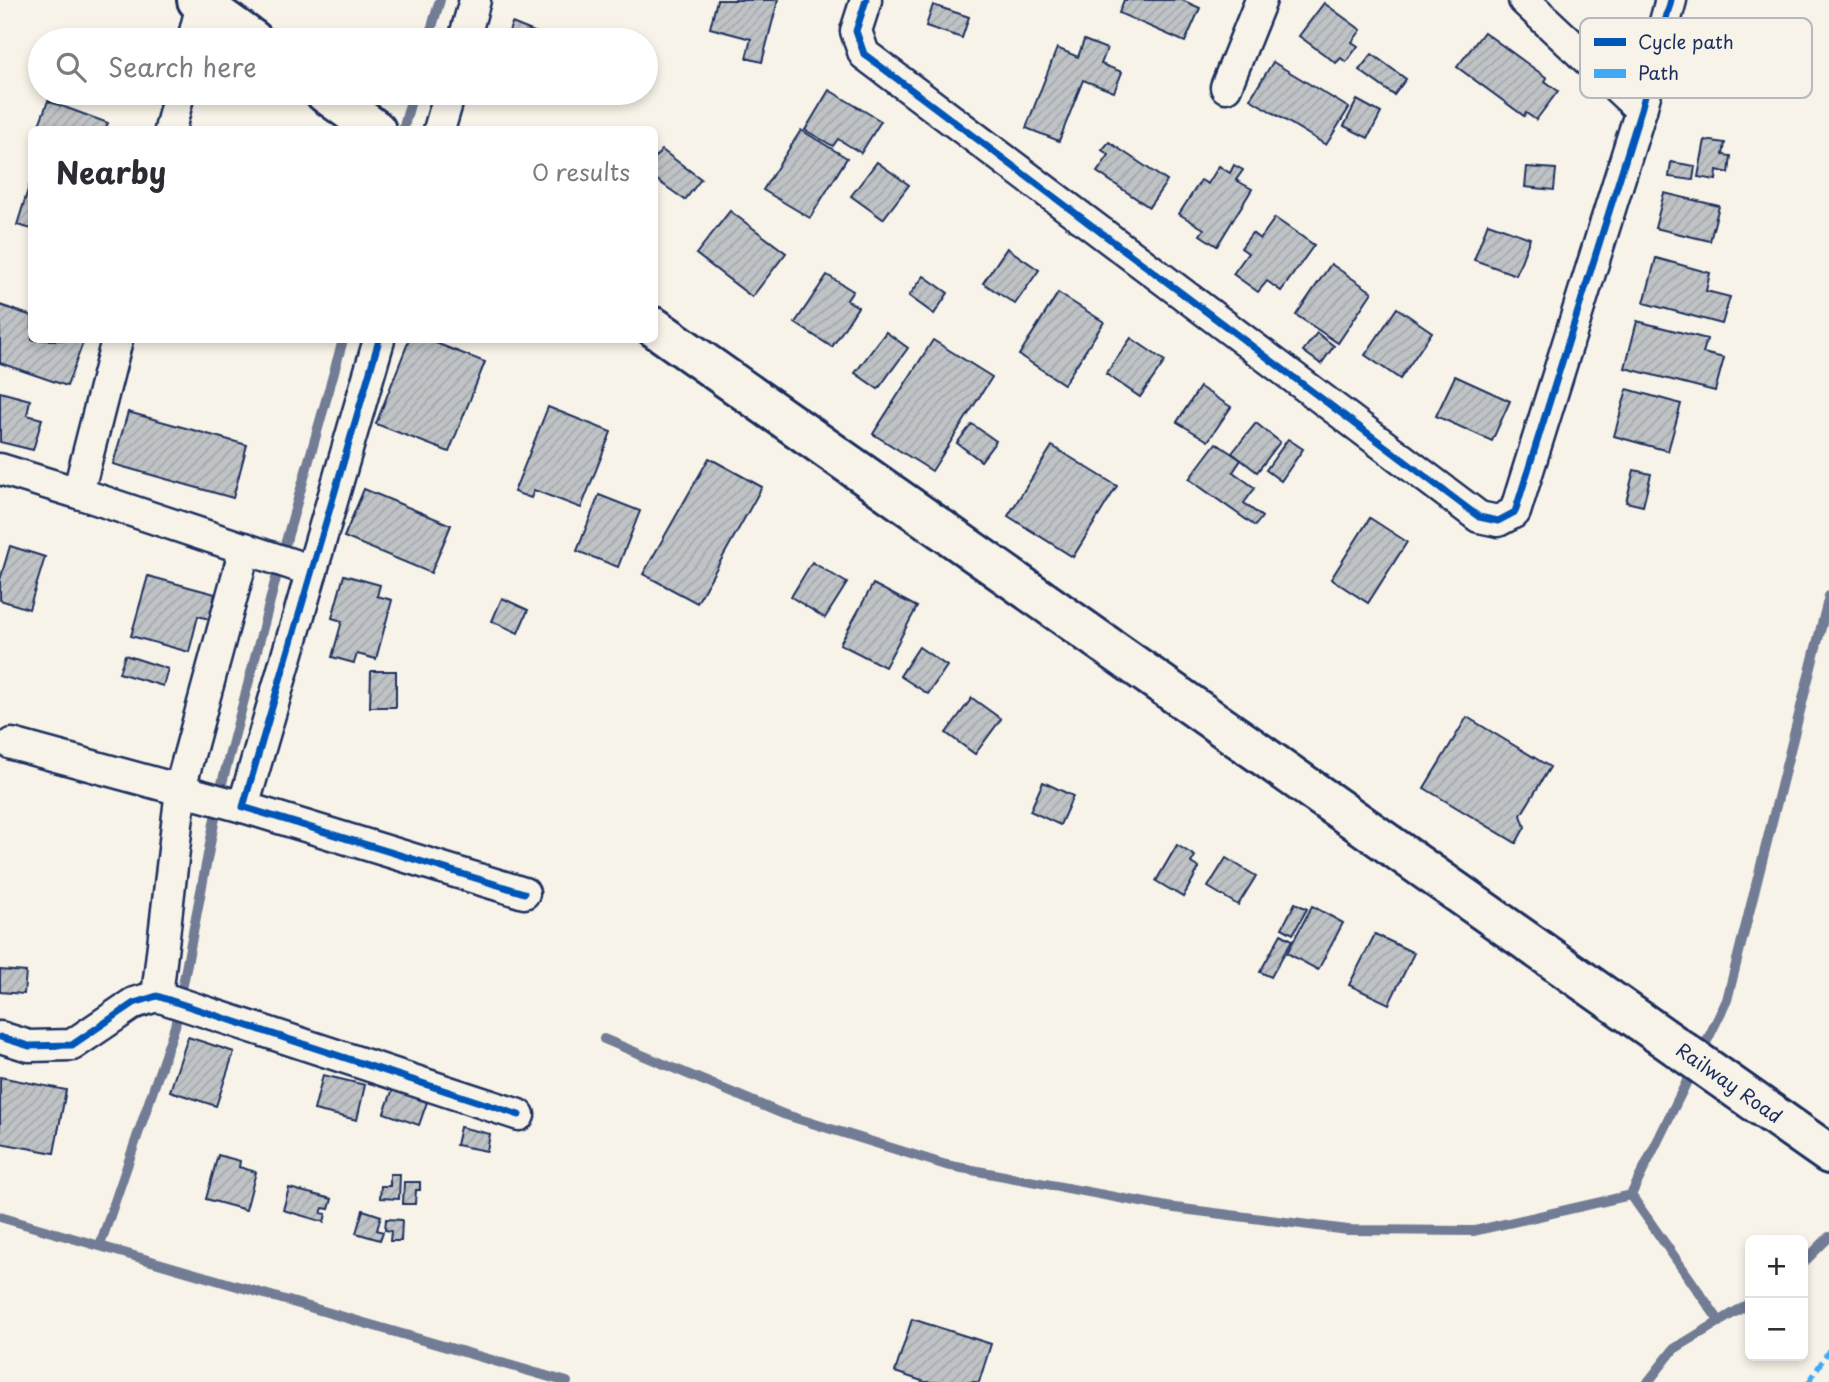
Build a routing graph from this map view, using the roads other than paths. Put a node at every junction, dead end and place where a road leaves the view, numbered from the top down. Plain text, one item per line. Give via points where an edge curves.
1 (475, 0) edge
2 (866, 0) edge
3 (1261, 0) edge
4 (1524, 0) edge
5 (1671, 0) edge
6 (200, 2) edge
7 (1666, 18) edge
8 (195, 28) edge
9 (236, 28) edge
10 (467, 28) edge
11 (1580, 53) edge
12 (1226, 87) dead end
13 (1628, 98) edge
14 (1644, 98) edge
15 (176, 105) edge
16 (342, 105) edge
17 (446, 105) edge
18 (1641, 110) junction
19 (171, 126) edge
20 (370, 126) edge
21 (440, 126) edge
22 (658, 330) edge
23 (116, 343) edge
24 (378, 343) edge
25 (0, 469) edge
26 (78, 493) junction
27 (245, 548) junction
28 (312, 571) junction
29 (12, 744) dead end
30 (181, 790) junction
31 (243, 807) junction
32 (524, 893) dead end
33 (157, 996) junction
34 (0, 1037) edge
35 (519, 1115) dead end
36 (1816, 1145) edge

1 - 10 street
2 - 18 street via 856,31 864,54 1479,517 1498,521 1515,512
3 - 12 street
4 - 11 street
5 - 7 street
6 - 8 street
6 - 9 main road
13 - 18 street
14 - 18 street
15 - 19 street
16 - 20 main road
17 - 21 street
22 - 36 main road, Railway Road
23 - 26 street
24 - 28 street
25 - 26 street
26 - 27 street
27 - 28 street
27 - 30 street
28 - 31 street
29 - 30 street
30 - 31 street
30 - 33 street
31 - 32 street
33 - 34 street via 134,1003 72,1045 29,1046
33 - 35 street

